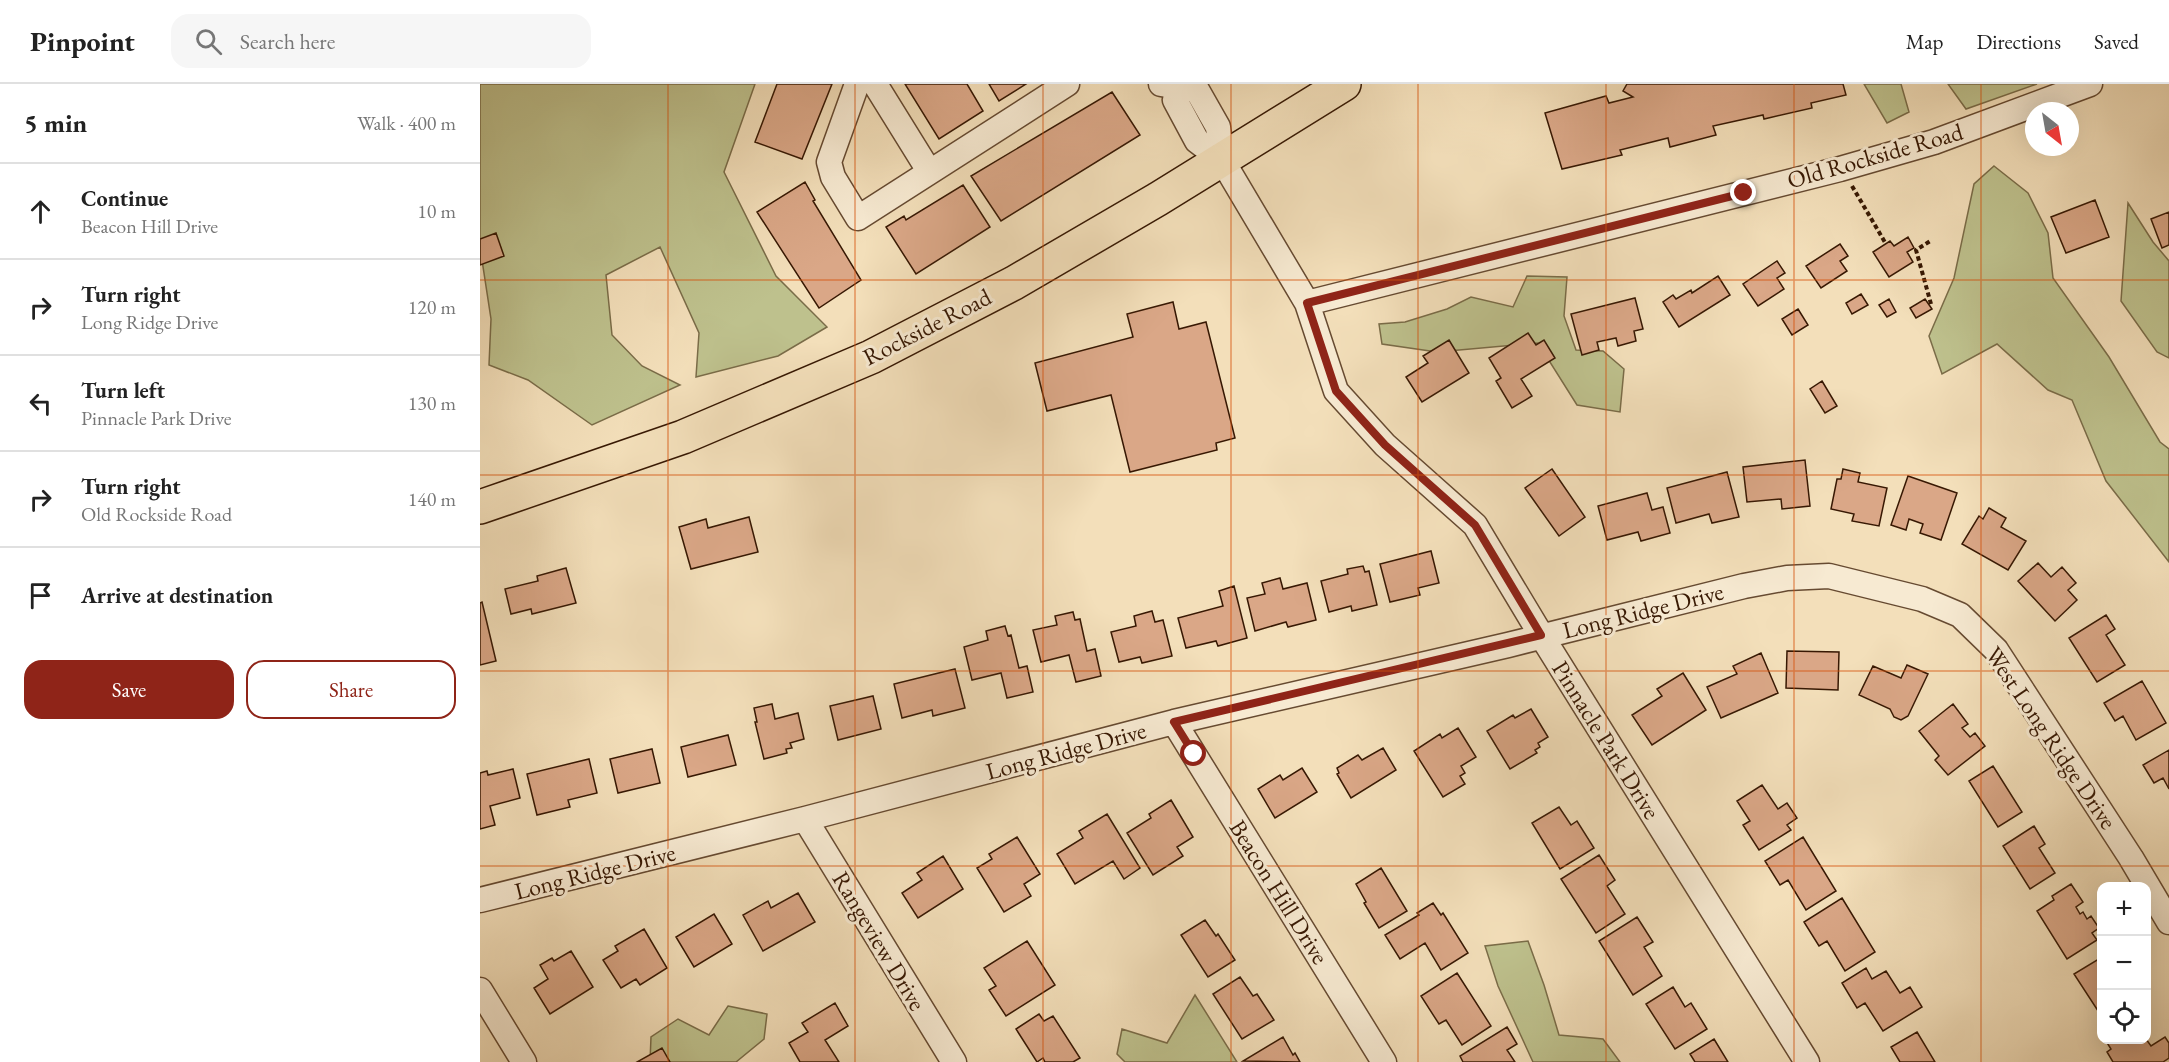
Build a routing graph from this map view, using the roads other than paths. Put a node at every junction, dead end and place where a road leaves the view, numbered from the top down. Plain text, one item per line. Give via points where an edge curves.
1 (856, 84) edge
2 (874, 84) edge
3 (1067, 84) edge
4 (1344, 84) edge
5 (2090, 84) edge
6 (1179, 85) edge
7 (1222, 160) junction
8 (929, 171) junction
9 (1307, 303) junction
10 (480, 507) edge
11 (1830, 576) joint
12 (1541, 635) junction
13 (1174, 722) junction
14 (805, 819) junction
15 (480, 900) edge
16 (2169, 922) edge
17 (480, 990) edge
18 (524, 1062) edge
19 (954, 1062) edge
20 (1384, 1062) edge
21 (1807, 1062) edge

1 - 8 street via 829,162 833,177 858,218
2 - 8 street
3 - 8 street
4 - 7 main road, Rockside Road
5 - 9 street, Old Rockside Road via 1934,142 1840,169
6 - 7 street via 1175,100 1197,141
7 - 9 street, Pinnacle Park Drive
7 - 10 main road, Rockside Road via 1014,283 872,357 683,437
9 - 12 street, Pinnacle Park Drive via 1336,391 1385,445 1475,525
11 - 12 street, Long Ridge Drive via 1744,586
11 - 16 street, West Long Ridge Drive via 1922,599 1951,611 1989,643
12 - 13 street, Long Ridge Drive
12 - 21 street, Pinnacle Park Drive
13 - 14 street, Long Ridge Drive
13 - 20 street, Beacon Hill Drive
14 - 15 street, Long Ridge Drive
14 - 19 street, Rangeview Drive
17 - 18 street

